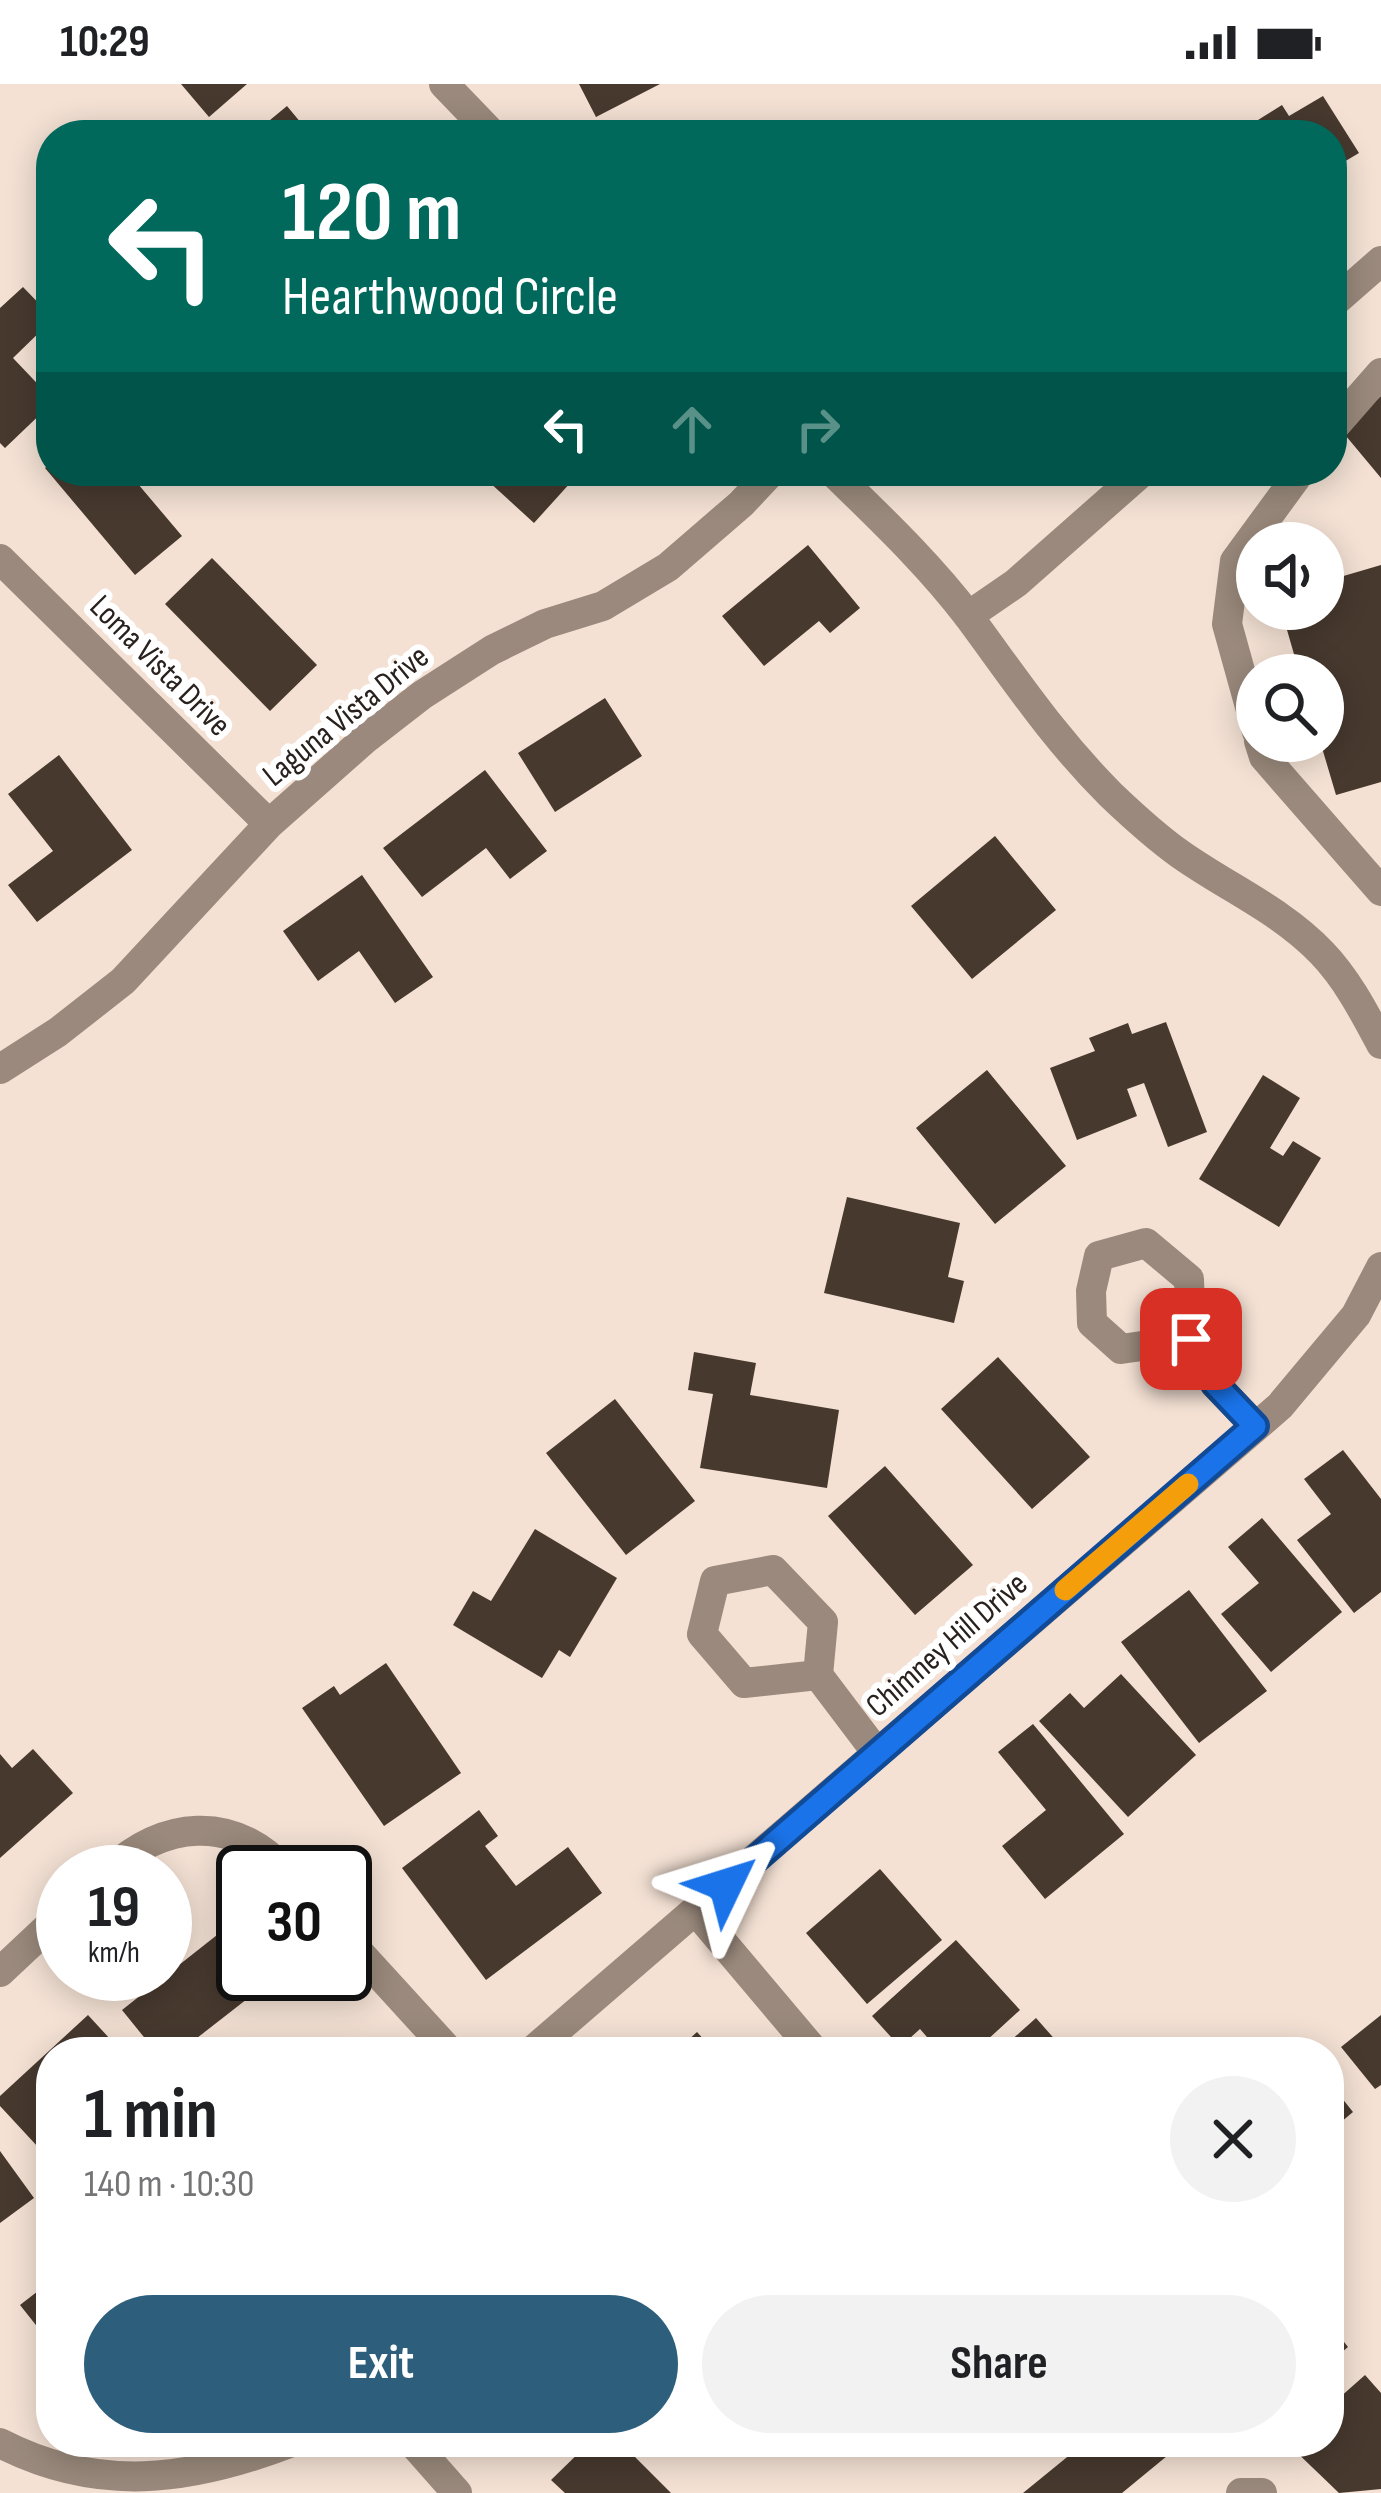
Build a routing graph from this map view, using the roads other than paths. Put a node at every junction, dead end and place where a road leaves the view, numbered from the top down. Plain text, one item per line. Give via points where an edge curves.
1 (444, 84) edge
2 (479, 120) edge
3 (1381, 261) edge
4 (1347, 291) edge
5 (1381, 374) edge
6 (1347, 412) edge
7 (758, 486) edge
8 (847, 486) edge
9 (1126, 486) edge
10 (1290, 486) edge
11 (0, 559) edge
12 (968, 616) junction
13 (1236, 656) edge
14 (1268, 762) edge
15 (269, 824) junction
16 (1381, 891) edge
17 (1381, 1044) edge
18 (0, 1069) edge
19 (1381, 1267) edge
20 (1191, 1339) dead end
21 (1255, 1426) junction
22 (818, 1675) junction
23 (877, 1753) junction
24 (144, 1845) edge
25 (253, 1845) edge
26 (696, 1911) junction
27 (36, 1938) edge
28 (372, 1967) edge
29 (0, 1972) edge
30 (436, 2037) edge
31 (549, 2037) edge
32 (801, 2037) edge
33 (0, 2443) edge
34 (251, 2457) edge
35 (426, 2457) edge
36 (458, 2493) edge
37 (1241, 2493) edge
38 (1262, 2493) edge

1 - 2 street
3 - 4 street
5 - 6 street
7 - 15 street, Laguna Vista Drive via 668,567 603,606 492,650 378,729
8 - 12 street
9 - 12 street
10 - 13 street via 1234,561 1227,624
11 - 15 street, Loma Vista Drive
12 - 17 street via 1055,736 1114,798 1324,954
14 - 16 street
15 - 18 street, Laguna Vista Drive via 122,982
19 - 21 street, Chimney Hill Drive via 1323,1359
20 - 21 street via 1215,1384
21 - 23 street, Chimney Hill Drive
22 - 22 street via 823,1622 773,1570 715,1581 701,1634 744,1683
22 - 23 street
23 - 26 street, Chimney Hill Drive
24 - 25 street via 183,1831
26 - 31 street, Chimney Hill Drive
26 - 32 street
27 - 29 street
28 - 30 street
33 - 34 street via 38,2470 112,2492 153,2493
35 - 36 street
37 - 38 street

